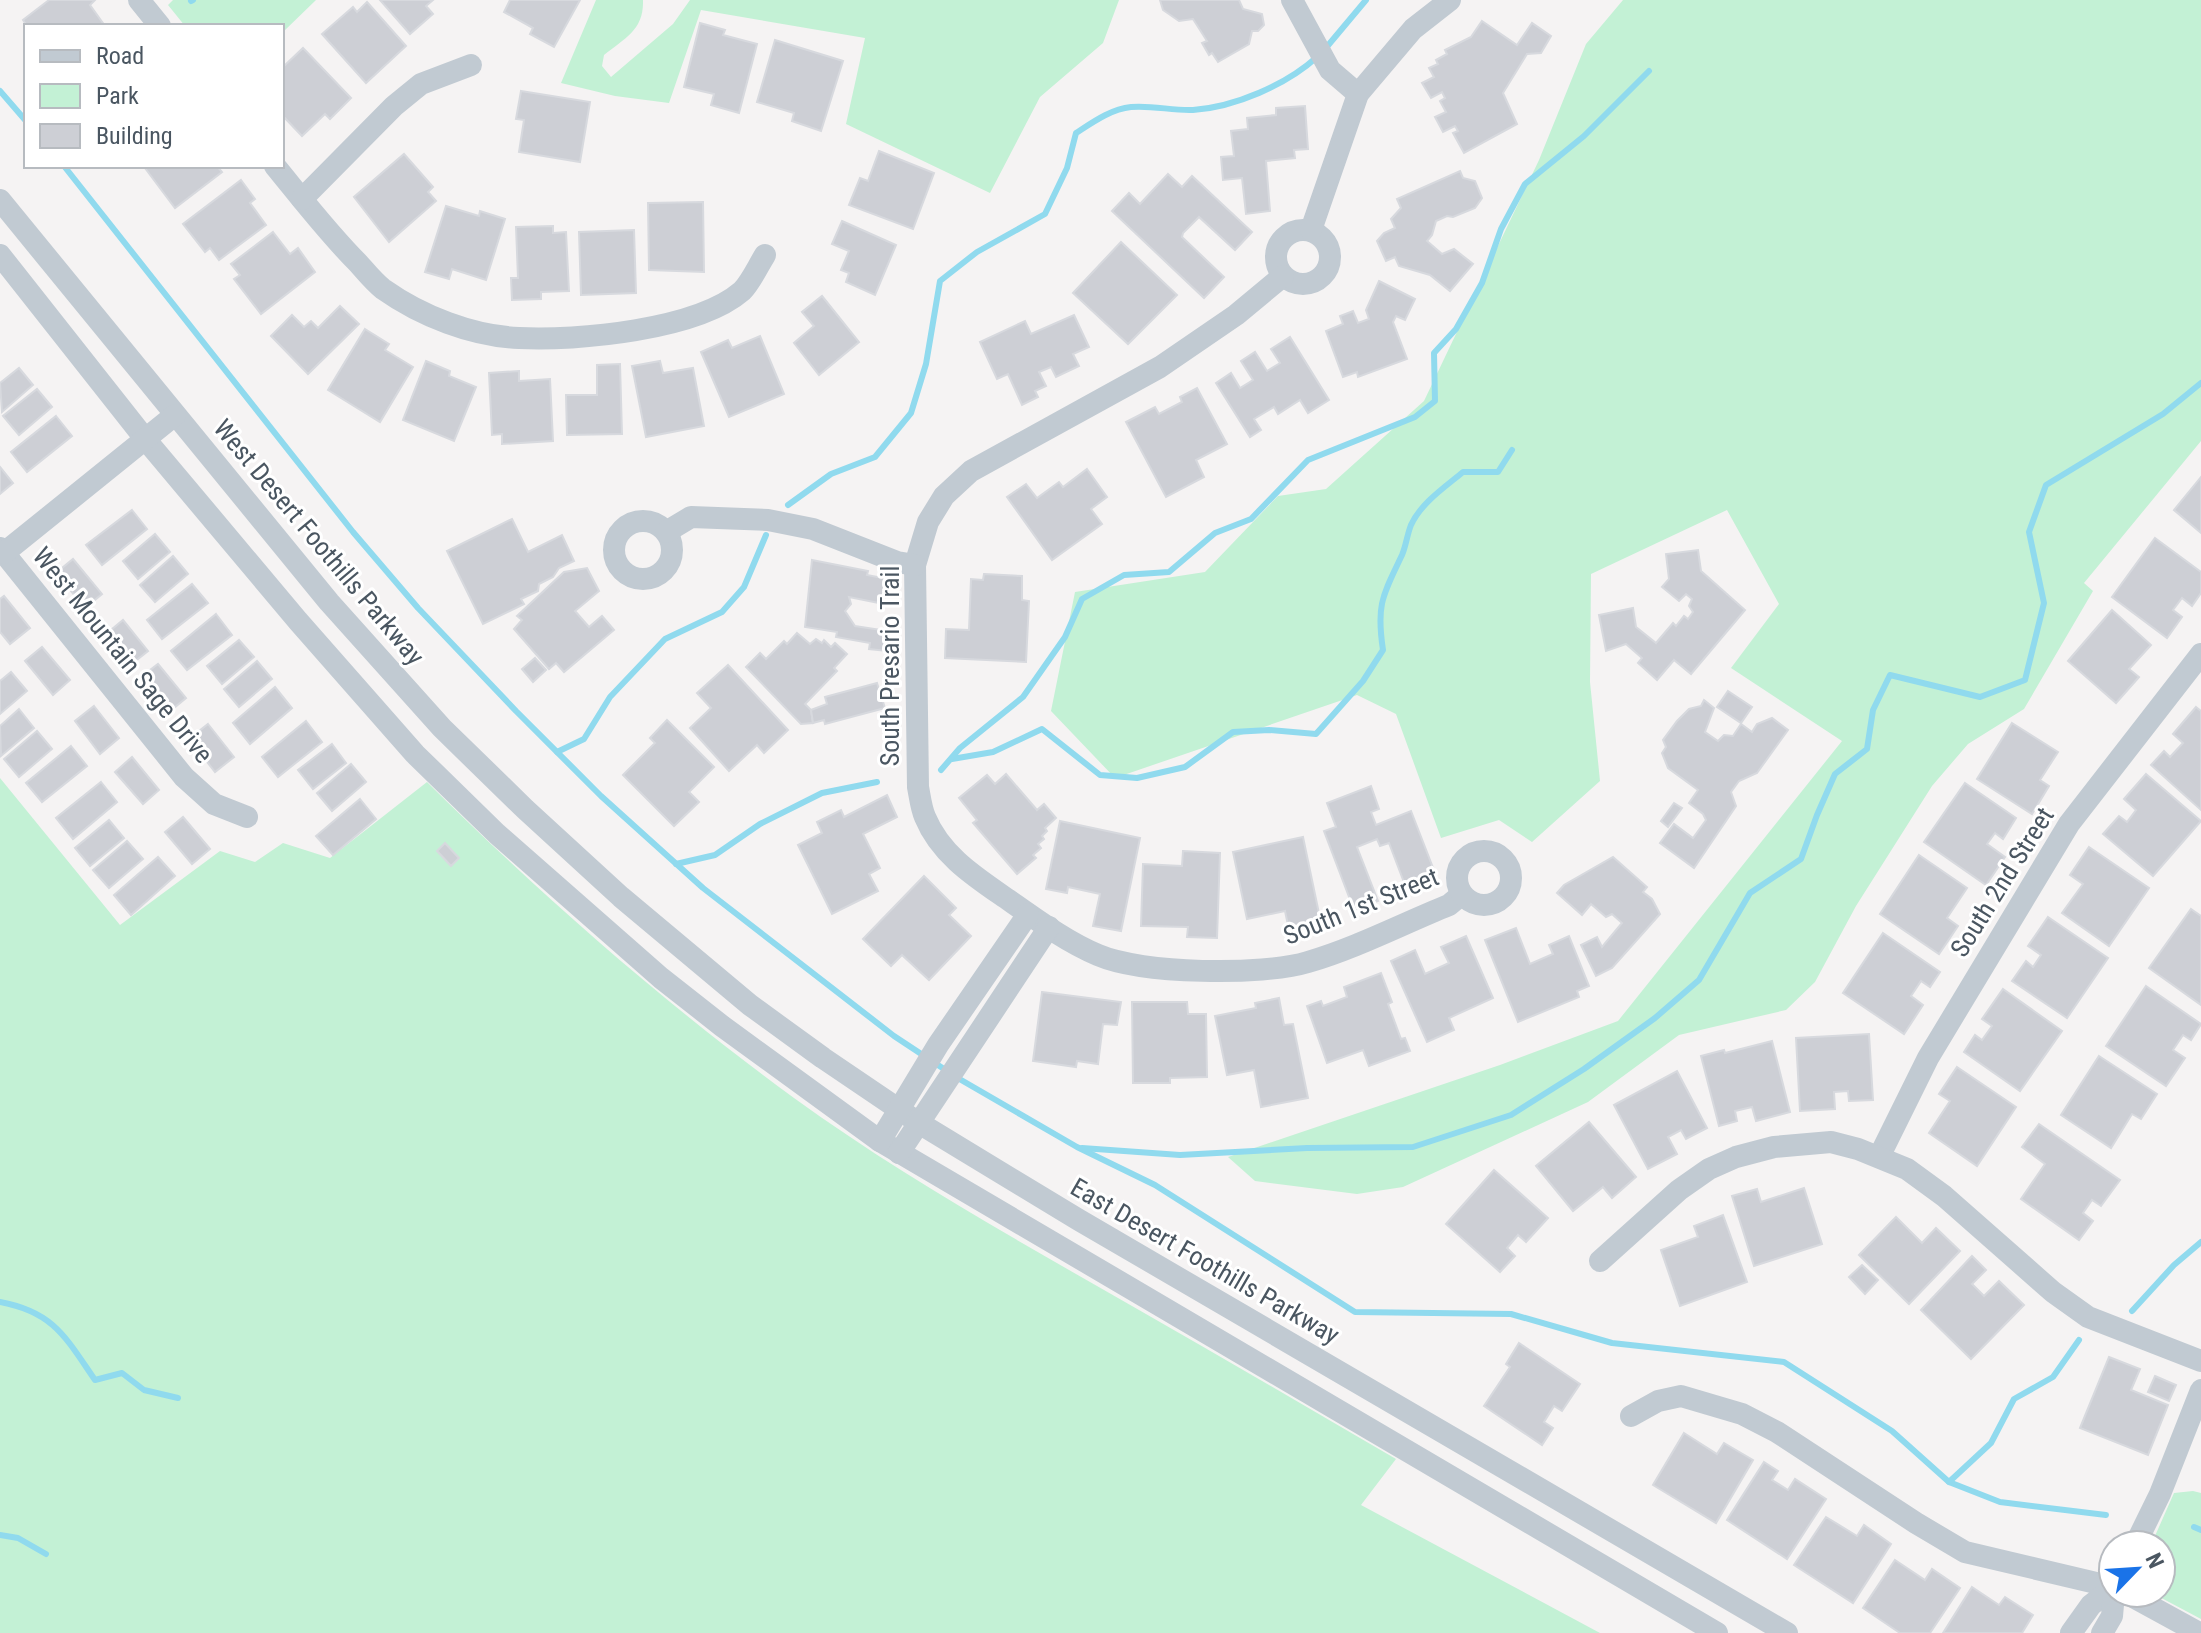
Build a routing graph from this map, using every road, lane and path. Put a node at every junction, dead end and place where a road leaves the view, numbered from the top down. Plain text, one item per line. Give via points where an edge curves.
1 (139, 0) edge
2 (1292, 0) edge
3 (1450, 0) edge
4 (158, 24) edge
5 (471, 65) dead end
6 (1358, 94) junction
7 (277, 168) edge
8 (302, 199) junction
9 (0, 200) edge
10 (1311, 230) junction
11 (0, 255) edge
12 (765, 255) dead end
13 (1283, 276) junction
14 (175, 415) junction
15 (146, 440) junction
16 (666, 532) dead end
17 (2, 551) edge
18 (915, 565) junction
19 (2201, 654) edge
20 (247, 817) dead end
21 (1461, 895) dead end
22 (621, 897) joint
23 (1028, 914) junction
24 (1049, 927) junction
25 (897, 1110) junction
26 (919, 1123) junction
27 (889, 1147) junction
28 (1879, 1157) junction
29 (1600, 1261) dead end
30 (2201, 1361) edge
31 (2201, 1390) edge
32 (1631, 1416) dead end
33 (2143, 1529) edge
34 (2097, 1585) edge
35 (2097, 1601) edge
36 (2112, 1609) edge
37 (2155, 1609) edge
38 (1717, 1633) edge
39 (1787, 1633) edge
40 (2071, 1633) edge
41 (2102, 1633) edge
42 (2199, 1633) edge

1 - 4 street
2 - 6 street via 1330,70
3 - 6 street via 1413,29
5 - 8 street via 412,91
6 - 10 street
7 - 8 street
8 - 12 street via 381,288 420,312 518,338 595,335 679,321 743,290
9 - 14 street, West Desert Foothills Parkway
10 - 13 street via 1293,231 1279,242 1276,260
10 - 13 street via 1328,246 1327,271 1307,284
11 - 15 street
13 - 18 street, South Presario Trail via 1160,367 971,471 944,496 928,522
14 - 15 street
14 - 22 street, West Desert Foothills Parkway via 414,697
15 - 17 street
15 - 27 street via 415,754 497,834 722,1026
16 - 18 street via 691,517 768,520 813,529
17 - 20 street, West Mountain Sage Drive via 184,777 214,804
18 - 23 street, South Presario Trail via 918,787 925,817 954,860
19 - 28 street, South 2nd Street via 2069,824 1928,1058
21 - 24 street, South 1st Street via 1449,905 1342,950 1267,971 1123,962
22 - 25 street, East Desert Foothills Parkway via 750,1005
23 - 24 street, South 1st Street
23 - 25 street
24 - 26 street
25 - 26 street, East Desert Foothills Parkway
25 - 27 street
26 - 27 street
26 - 39 street, East Desert Foothills Parkway
27 - 38 street
28 - 29 street via 1831,1142 1736,1157 1679,1190
28 - 30 street via 1907,1169 1944,1196 2088,1317
31 - 33 street
32 - 34 street via 1681,1396 1742,1414 1965,1552
35 - 40 street
36 - 41 street
37 - 42 street

